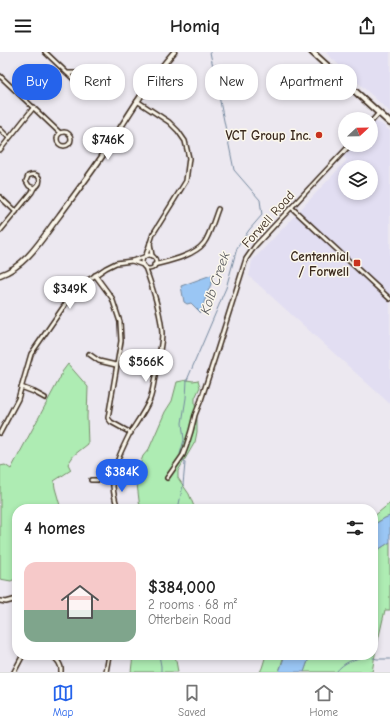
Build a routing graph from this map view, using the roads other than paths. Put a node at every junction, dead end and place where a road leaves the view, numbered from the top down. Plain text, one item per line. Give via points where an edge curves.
1 (45, 52) edge
2 (174, 52) edge
3 (312, 52) edge
4 (67, 72) junction
5 (0, 76) edge
6 (137, 101) junction
7 (34, 107) junction
8 (379, 112) joint
9 (390, 123) edge
10 (0, 130) edge
11 (60, 133) junction
12 (9, 138) junction
13 (0, 150) edge
14 (344, 152) edge
15 (34, 188) junction
16 (0, 197) edge
17 (292, 208) junction
18 (218, 209) dead end
19 (16, 212) junction
20 (0, 231) edge
21 (150, 244) junction
22 (145, 256) junction
23 (153, 257) junction
24 (132, 261) junction
25 (164, 262) junction
26 (144, 266) junction
27 (153, 266) junction
28 (95, 274) junction
29 (0, 275) edge
30 (149, 279) junction
31 (390, 299) edge
32 (89, 354) dead end
33 (116, 365) junction
34 (21, 387) junction
35 (45, 398) dead end
36 (0, 433) edge
37 (131, 433) junction
38 (168, 478) dead end
39 (91, 480) dead end
40 (113, 480) junction
41 (117, 504) edge
42 (12, 600) edge
43 (0, 601) edge
44 (20, 660) edge
45 (57, 660) edge
46 (108, 660) edge
47 (14, 672) edge
48 (61, 672) edge
49 (106, 672) edge

1 - 4 street
2 - 6 main road
3 - 8 main road
4 - 4 street via 86,91 89,92 98,84 97,77 91,73
5 - 7 street
6 - 21 street via 178,131 185,141 190,158 186,181 153,234
6 - 29 main road via 87,178 36,247 16,267
7 - 11 street
7 - 12 street
8 - 9 main road
10 - 12 street
11 - 11 street via 57,142 61,146 68,145 70,136 64,132
12 - 13 street
14 - 17 street, Forwell Road
15 - 15 street via 40,180 37,175 32,174 26,181
15 - 19 street
16 - 19 street
17 - 31 street
17 - 38 street, Forwell Road via 255,246 246,259 183,455
18 - 25 street via 205,242 199,249
19 - 20 street
21 - 22 street
21 - 23 street
22 - 23 street
22 - 24 street
22 - 26 street via 142,261
23 - 25 street
23 - 27 street
24 - 26 street
24 - 28 street via 116,263
25 - 27 street
26 - 27 street
26 - 30 street
27 - 30 street
28 - 33 street via 112,298 120,322 121,341
28 - 34 street via 73,293 31,354
30 - 37 street via 160,318 161,343 151,398
32 - 33 street via 99,361
33 - 37 street via 108,418
34 - 35 street
34 - 36 street
37 - 40 street via 118,461
39 - 40 street
40 - 41 street
42 - 43 street
44 - 47 street
45 - 48 street via 60,663
46 - 49 street

